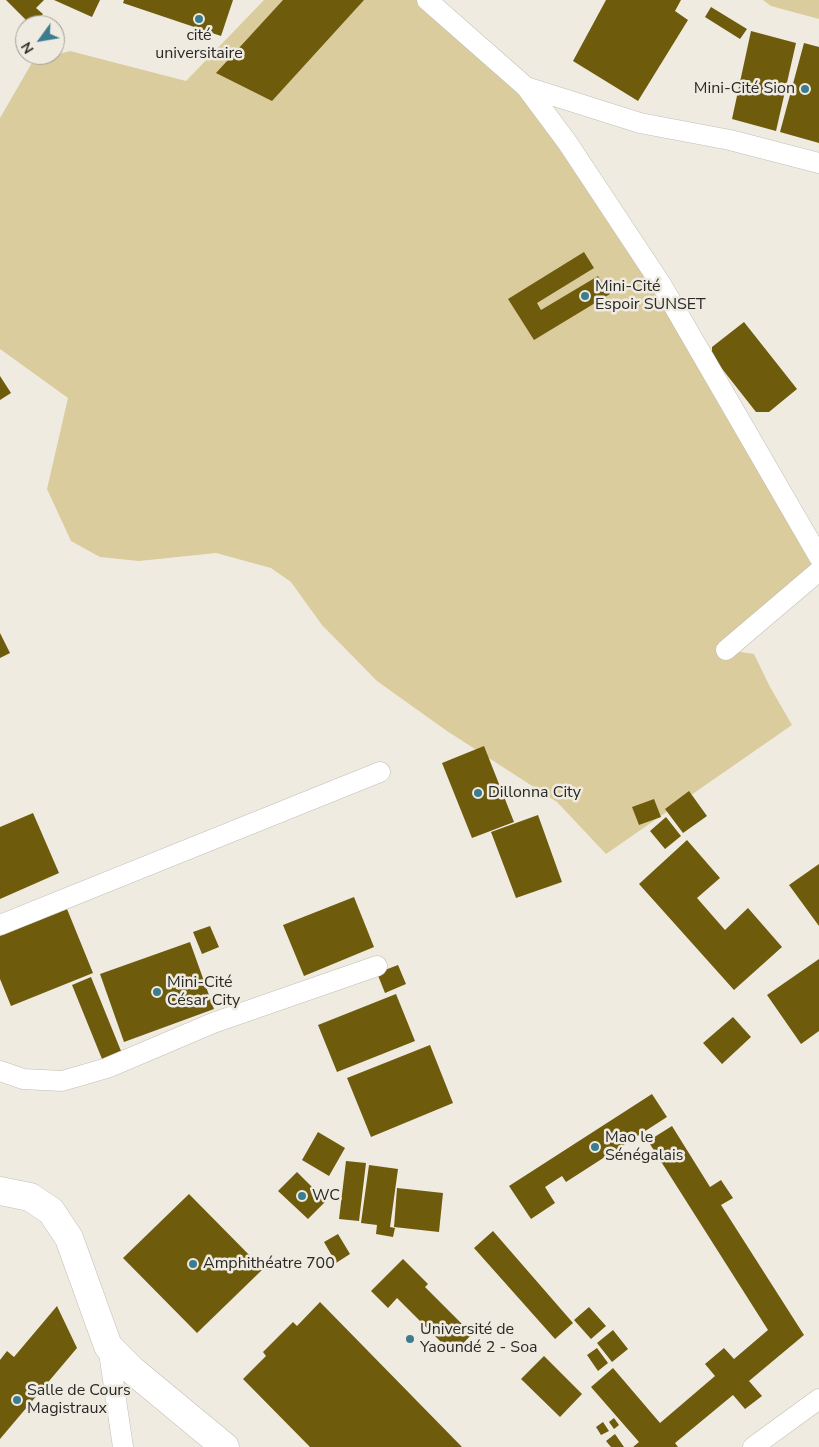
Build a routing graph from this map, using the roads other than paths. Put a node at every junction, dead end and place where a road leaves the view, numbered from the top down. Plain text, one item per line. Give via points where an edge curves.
1 (427, 0) edge
2 (526, 87) junction
3 (819, 163) edge
4 (819, 557) edge
5 (819, 571) edge
6 (726, 650) dead end
7 (380, 772) dead end
8 (0, 924) edge
9 (377, 966) dead end
10 (0, 1071) edge
11 (0, 1191) edge
12 (108, 1346) junction
13 (819, 1399) edge
14 (123, 1447) edge
15 (225, 1447) edge
16 (754, 1447) edge

1 - 2 street
2 - 3 street via 640,123 730,140
2 - 4 street via 567,142 661,284
5 - 6 street
7 - 8 street
9 - 10 street via 213,1023 107,1068 62,1081 23,1080
11 - 12 street via 30,1197 50,1211 69,1238
12 - 14 street
12 - 15 street
13 - 16 street

